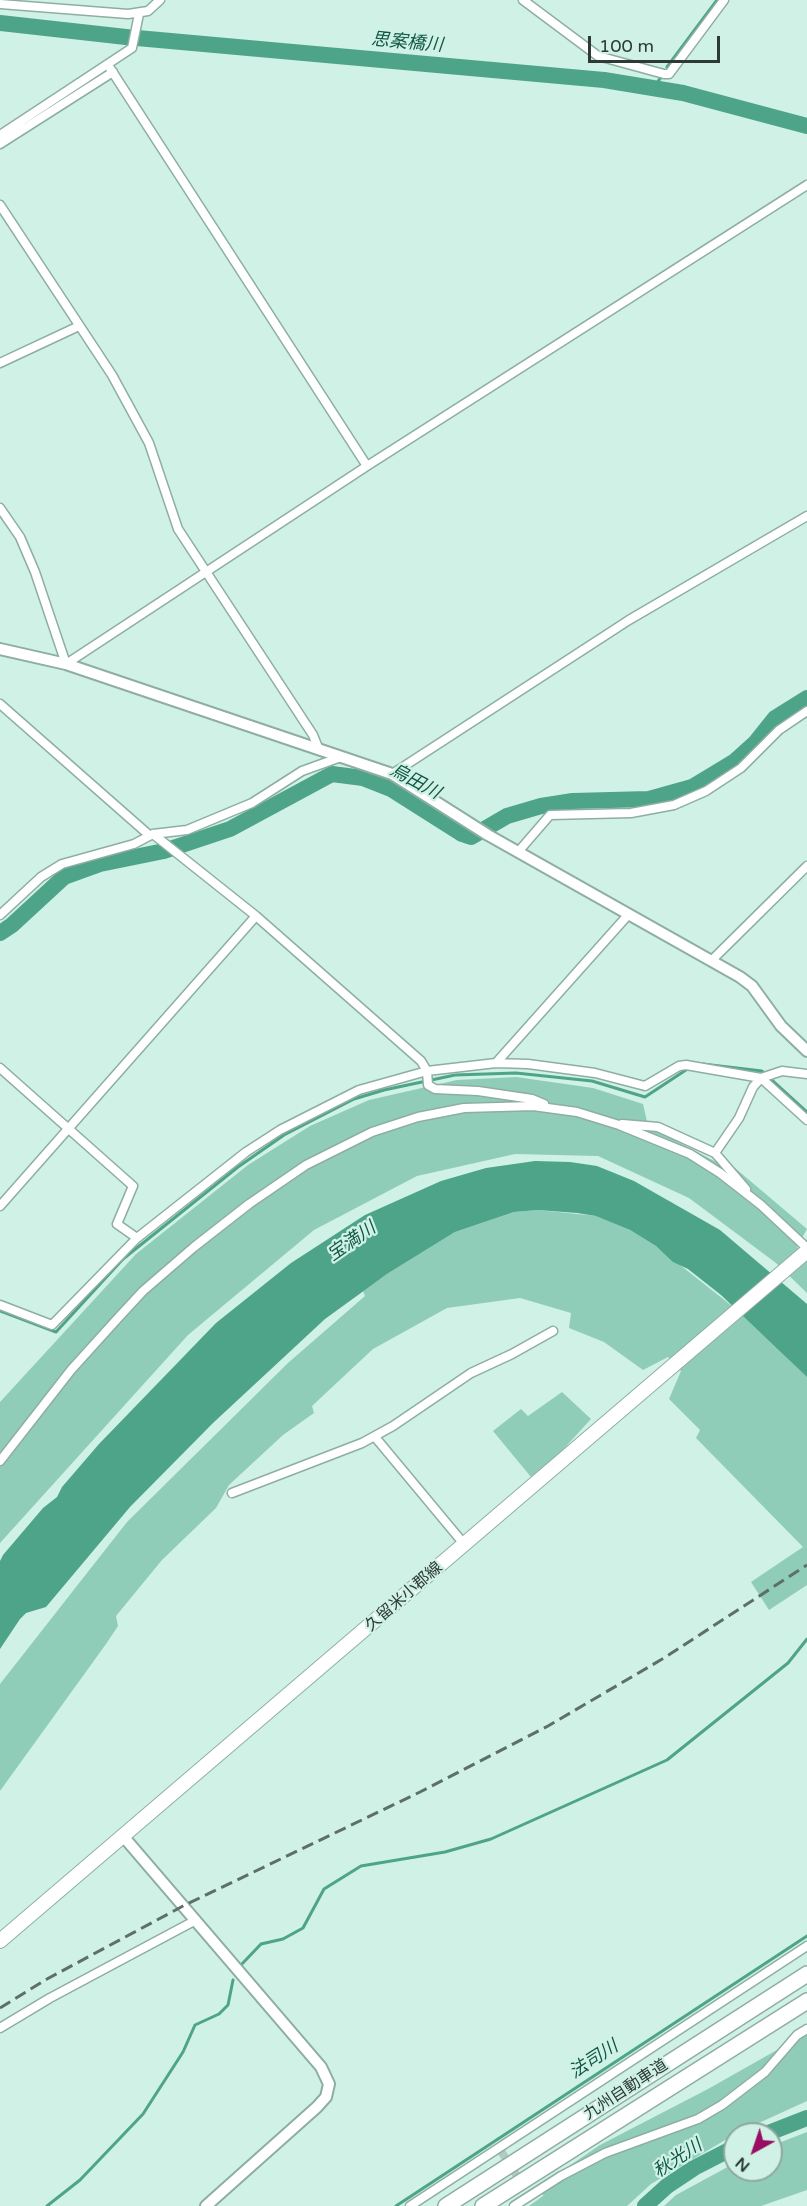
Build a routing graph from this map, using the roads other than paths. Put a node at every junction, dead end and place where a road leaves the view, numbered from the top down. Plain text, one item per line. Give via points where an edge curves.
1 (160, 0) edge
2 (523, 0) edge
3 (724, 0) edge
4 (0, 4) edge
5 (139, 17) junction
6 (110, 68) junction
7 (0, 135) edge
8 (0, 144) edge
9 (807, 185) edge
10 (0, 205) edge
11 (79, 326) junction
12 (0, 363) edge
13 (367, 466) junction
14 (0, 508) edge
15 (807, 516) edge
16 (207, 571) junction
17 (0, 649) edge
18 (66, 664) junction
19 (0, 704) edge
20 (806, 715) edge
21 (319, 750) junction
22 (341, 757) junction
23 (392, 774) junction
24 (151, 835) junction
25 (518, 852) junction
26 (807, 866) edge
27 (0, 915) edge
28 (256, 915) junction
29 (628, 915) junction
30 (711, 961) junction
31 (807, 1051) edge
32 (496, 1063) junction
33 (0, 1068) edge
34 (427, 1071) junction
35 (807, 1074) edge
36 (761, 1078) junction
37 (555, 1108) junction
38 (807, 1120) edge
39 (619, 1125) junction
40 (69, 1128) junction
41 (715, 1153) junction
42 (752, 1197) junction
43 (0, 1206) edge
44 (137, 1238) junction
45 (806, 1251) edge
46 (0, 1305) edge
47 (553, 1331) dead end
48 (375, 1437) junction
49 (0, 1461) edge
50 (232, 1493) dead end
51 (464, 1544) junction
52 (123, 1836) junction
53 (196, 1920) junction
54 (0, 1941) edge
55 (807, 1946) edge
56 (807, 1974) edge
57 (807, 2001) edge
58 (0, 2028) edge
59 (807, 2029) edge
60 (206, 2206) edge
61 (410, 2206) edge
62 (446, 2206) edge
63 (483, 2206) edge
64 (514, 2206) edge

1 - 5 street
2 - 3 street via 598,56 669,74
4 - 5 street
5 - 6 street via 132,48
6 - 7 street
6 - 8 street
6 - 13 street
9 - 13 street
10 - 11 street
11 - 12 street
11 - 16 street via 137,418 178,529
13 - 16 street
14 - 18 street via 20,537
15 - 23 street via 638,614
16 - 18 street
16 - 21 street
17 - 18 street
18 - 21 street
19 - 24 street
20 - 25 street via 779,730 741,768 706,791 674,805 631,813 550,815
21 - 22 street
22 - 23 street
22 - 24 street via 302,771 226,815 188,830
23 - 25 street
24 - 27 street via 134,844 62,864 41,877
24 - 28 street
25 - 29 street
26 - 30 street
28 - 34 street via 421,1061
28 - 40 street
29 - 30 street
29 - 32 street
30 - 31 street via 752,986
32 - 34 street
32 - 36 street via 558,1067 645,1086 686,1065
33 - 40 street
34 - 37 street via 428,1085 435,1089 478,1091
34 - 44 street via 358,1090 280,1130 205,1182
35 - 36 street via 774,1073
36 - 38 street
36 - 41 street
37 - 39 street
37 - 49 street via 487,1106 441,1112 372,1132 306,1165 231,1218 143,1291 71,1370
39 - 41 street via 658,1127
39 - 42 street via 690,1154
40 - 43 street
40 - 44 street via 133,1186 117,1224
41 - 42 street
42 - 45 street
44 - 46 street via 52,1325
45 - 51 main road, 久留米小郡線
47 - 48 street via 471,1373
48 - 50 street
48 - 51 street
51 - 52 main road, 久留米小郡線
52 - 53 street
52 - 54 main road, 久留米小郡線
53 - 58 street
53 - 60 street via 321,2067 329,2091 317,2107
55 - 61 street
56 - 62 highway, 九州自動車道
57 - 63 highway, 九州自動車道
59 - 64 street via 765,2072 722,2105 698,2119 605,2153 528,2193

